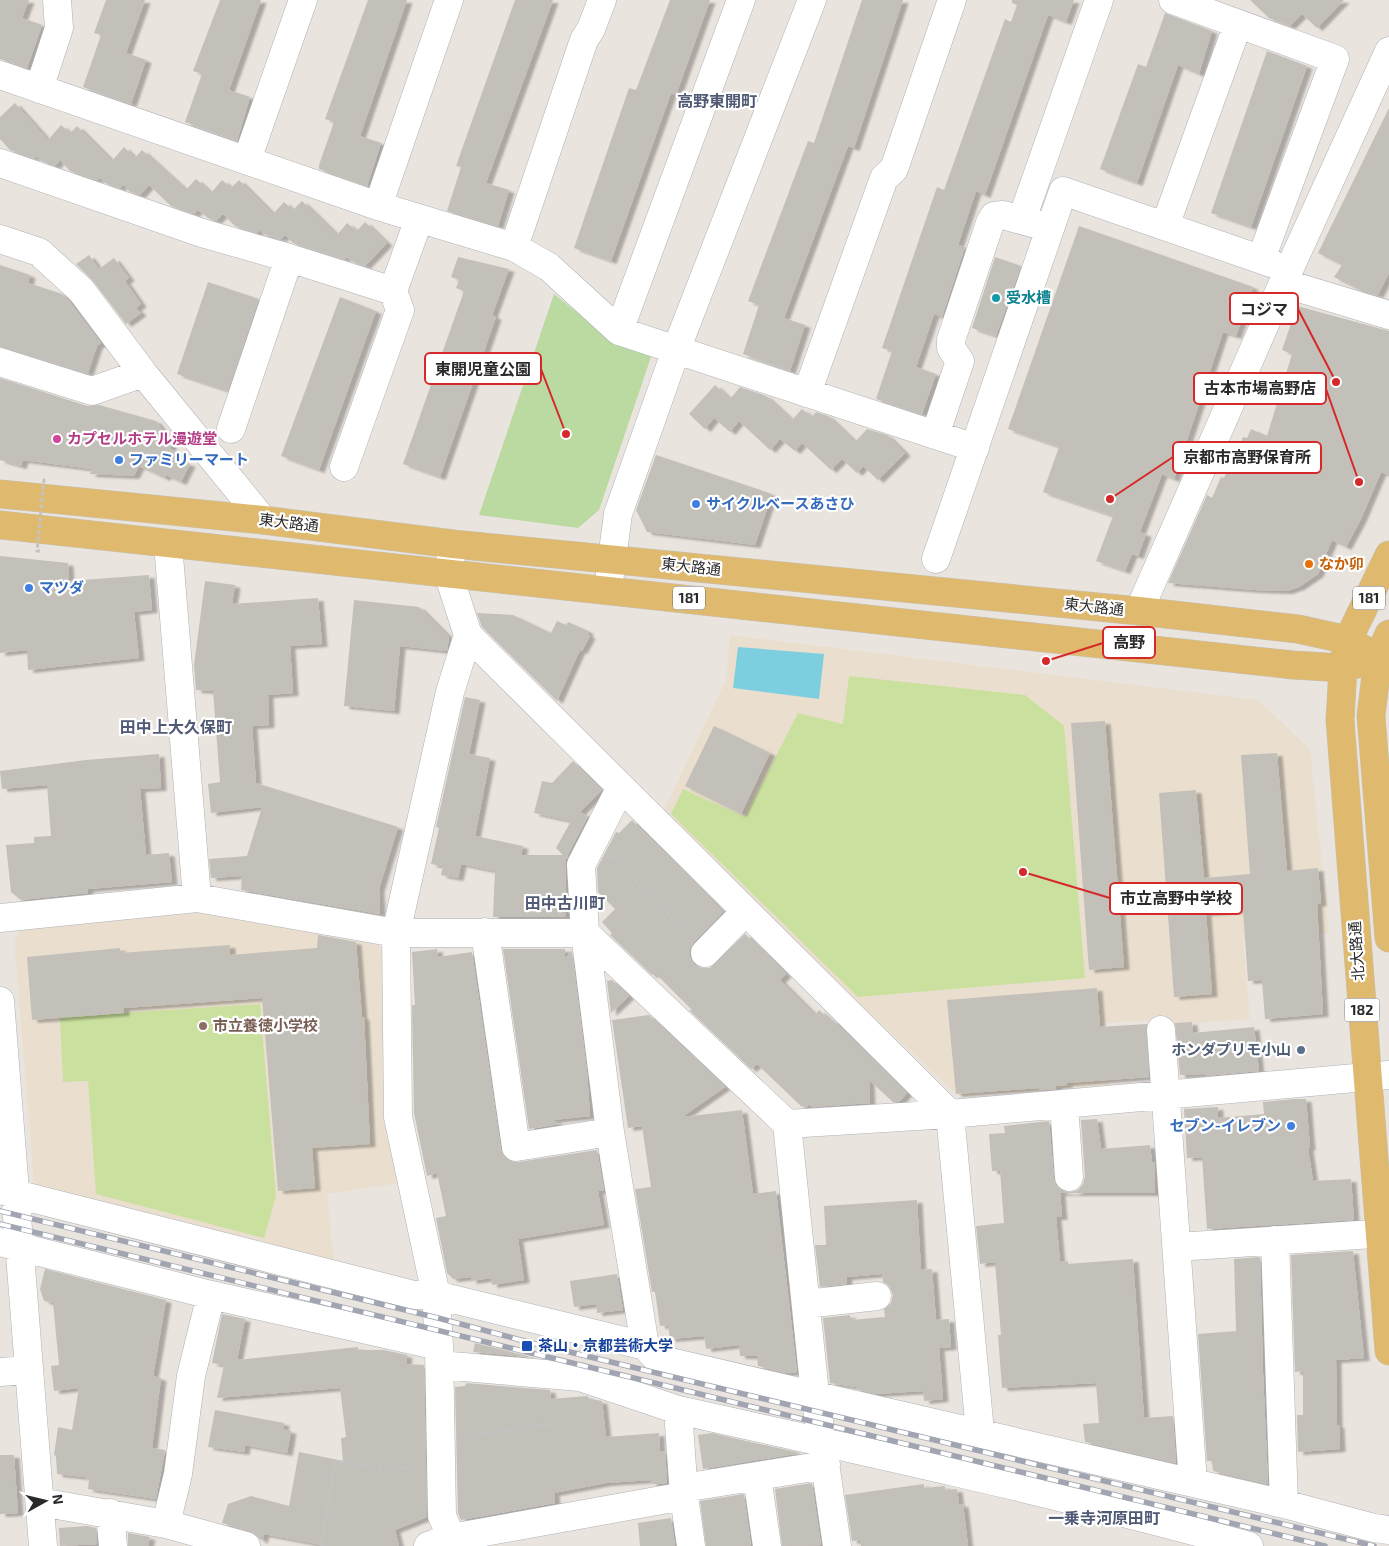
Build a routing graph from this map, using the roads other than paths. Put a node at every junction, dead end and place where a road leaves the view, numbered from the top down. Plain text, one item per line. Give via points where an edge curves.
1 (57, 0) edge
2 (303, 0) edge
3 (449, 0) edge
4 (602, 0) edge
5 (741, 0) edge
6 (812, 0) edge
7 (952, 0) edge
8 (1099, 0) edge
9 (1173, 0) edge
10 (1238, 24) junction
11 (1389, 51) edge
12 (0, 74) edge
13 (39, 89) junction
14 (247, 160) junction
15 (0, 162) edge
16 (378, 206) junction
17 (419, 218) junction
18 (1022, 219) junction
19 (1165, 226) junction
20 (1050, 228) junction
21 (0, 239) edge
22 (514, 247) junction
23 (289, 258) junction
24 (1272, 268) junction
25 (393, 292) junction
26 (1389, 315) edge
27 (619, 331) junction
28 (676, 350) junction
29 (0, 362) edge
30 (142, 373) junction
31 (807, 393) junction
32 (231, 429) dead end
33 (935, 435) junction
34 (975, 448) junction
35 (344, 467) dead end
36 (0, 494) edge
37 (263, 520) junction
38 (0, 524) edge
39 (168, 544) junction
40 (453, 544) junction
41 (1389, 555) edge
42 (611, 559) junction
43 (936, 559) dead end
44 (448, 573) junction
45 (608, 590) junction
46 (1139, 611) junction
47 (468, 636) junction
48 (1348, 640) junction
49 (1385, 650) edge
50 (1343, 668) junction
51 (620, 789) junction
52 (197, 898) junction
53 (745, 912) junction
54 (0, 918) edge
55 (485, 932) junction
56 (396, 933) junction
57 (585, 933) junction
58 (1389, 938) edge
59 (705, 953) road end
60 (0, 1001) edge
61 (1161, 1030) dead end
62 (1378, 1076) edge
63 (1165, 1095) junction
64 (1064, 1104) junction
65 (950, 1114) junction
66 (787, 1124) junction
67 (610, 1132) junction
68 (1069, 1177) dead end
69 (8, 1192) edge
70 (1384, 1233) edge
71 (1275, 1240) junction
72 (11, 1244) edge
73 (1176, 1247) junction
74 (211, 1295) junction
75 (436, 1295) junction
76 (877, 1296) dead end
77 (806, 1304) junction
78 (645, 1346) junction
79 (1389, 1351) edge
80 (440, 1355) junction
81 (30, 1370) junction
82 (0, 1372) edge
83 (815, 1394) junction
84 (678, 1410) junction
85 (980, 1432) junction
86 (824, 1453) junction
87 (757, 1476) junction
88 (1193, 1483) junction
89 (683, 1492) junction
90 (40, 1502) junction
91 (1284, 1504) junction
92 (110, 1513) junction
93 (166, 1524) junction
94 (1389, 1530) edge
95 (198, 1540) edge
96 (444, 1543) edge
97 (43, 1546) edge
98 (113, 1546) edge
99 (246, 1546) edge
100 (691, 1546) edge
101 (767, 1546) edge
102 (837, 1546) edge
103 (1249, 1546) edge

1 - 13 street via 59,28
2 - 14 street
3 - 16 street
4 - 22 street via 584,40
5 - 27 street
6 - 28 street
7 - 31 street via 894,169 884,178
8 - 18 street
9 - 10 street
10 - 19 street
10 - 24 street via 1334,59
11 - 24 street
12 - 13 street
13 - 14 street
14 - 16 street
15 - 23 street via 202,234
16 - 17 street
17 - 22 street
17 - 25 street
18 - 20 street
18 - 33 street via 1003,214 994,216 990,223 951,340 951,348 960,361
19 - 20 street via 1063,191
19 - 24 street
20 - 34 street
21 - 30 street via 39,252 81,290
22 - 27 street via 549,266
23 - 25 street
23 - 32 street
24 - 26 street
24 - 46 street
25 - 35 street via 400,310
27 - 28 street
28 - 31 street
28 - 42 street via 618,514
29 - 30 street via 92,391
30 - 37 street
31 - 33 street
33 - 34 street
34 - 43 street
36 - 37 main road, 東大路通 / 181
37 - 40 main road, 東大路通 / 181
38 - 39 main road, 東大路通 / 181
39 - 44 main road, 東大路通 / 181
39 - 52 street
40 - 42 main road, 東大路通 / 181
40 - 44 street
41 - 48 main road, 181
42 - 45 street
42 - 46 main road, 東大路通 / 181
44 - 45 main road, 東大路通 / 181
44 - 47 street
45 - 50 main road, 東大路通 / 181
46 - 48 main road, 東大路通 / 181 via 1298,629
47 - 51 street
47 - 56 street via 450,692
48 - 49 main road, 東大路通 / 181
48 - 50 main road, 北大路通 / 182
49 - 50 main road, 東大路通 / 181
49 - 58 main road via 1372,716
50 - 62 main road, 北大路通 / 182 via 1340,720
51 - 53 street
51 - 57 street via 582,865
52 - 54 street
52 - 56 street
53 - 59 street
53 - 65 street
55 - 56 street
55 - 57 street
55 - 67 street via 516,1147
56 - 75 street via 398,1117
57 - 66 street
57 - 67 street
60 - 69 street
61 - 63 street
62 - 63 street
62 - 70 main road, 北大路通 / 182
63 - 64 street
63 - 73 street
64 - 65 street
64 - 68 street
65 - 66 street
65 - 85 street
66 - 77 street
67 - 78 street
69 - 72 street
69 - 75 street via 414,1295
70 - 71 street
70 - 79 main road, 北大路通 / 182
71 - 73 street
71 - 91 street
72 - 74 street
72 - 81 street
73 - 88 street
74 - 80 street
74 - 93 street via 191,1376 178,1474
75 - 78 street
75 - 80 street
76 - 77 street
77 - 83 street
78 - 83 street via 656,1359
80 - 84 street via 580,1378
80 - 96 street
81 - 82 street
81 - 90 street
83 - 85 street
83 - 86 street
84 - 86 street
84 - 89 street
85 - 88 street
86 - 87 street
86 - 102 street
86 - 103 street via 1109,1508
87 - 89 street
87 - 101 street
88 - 91 street
89 - 96 street
89 - 100 street
90 - 92 street
90 - 97 street
91 - 94 street
92 - 93 street
92 - 98 street
93 - 95 street
95 - 99 street

